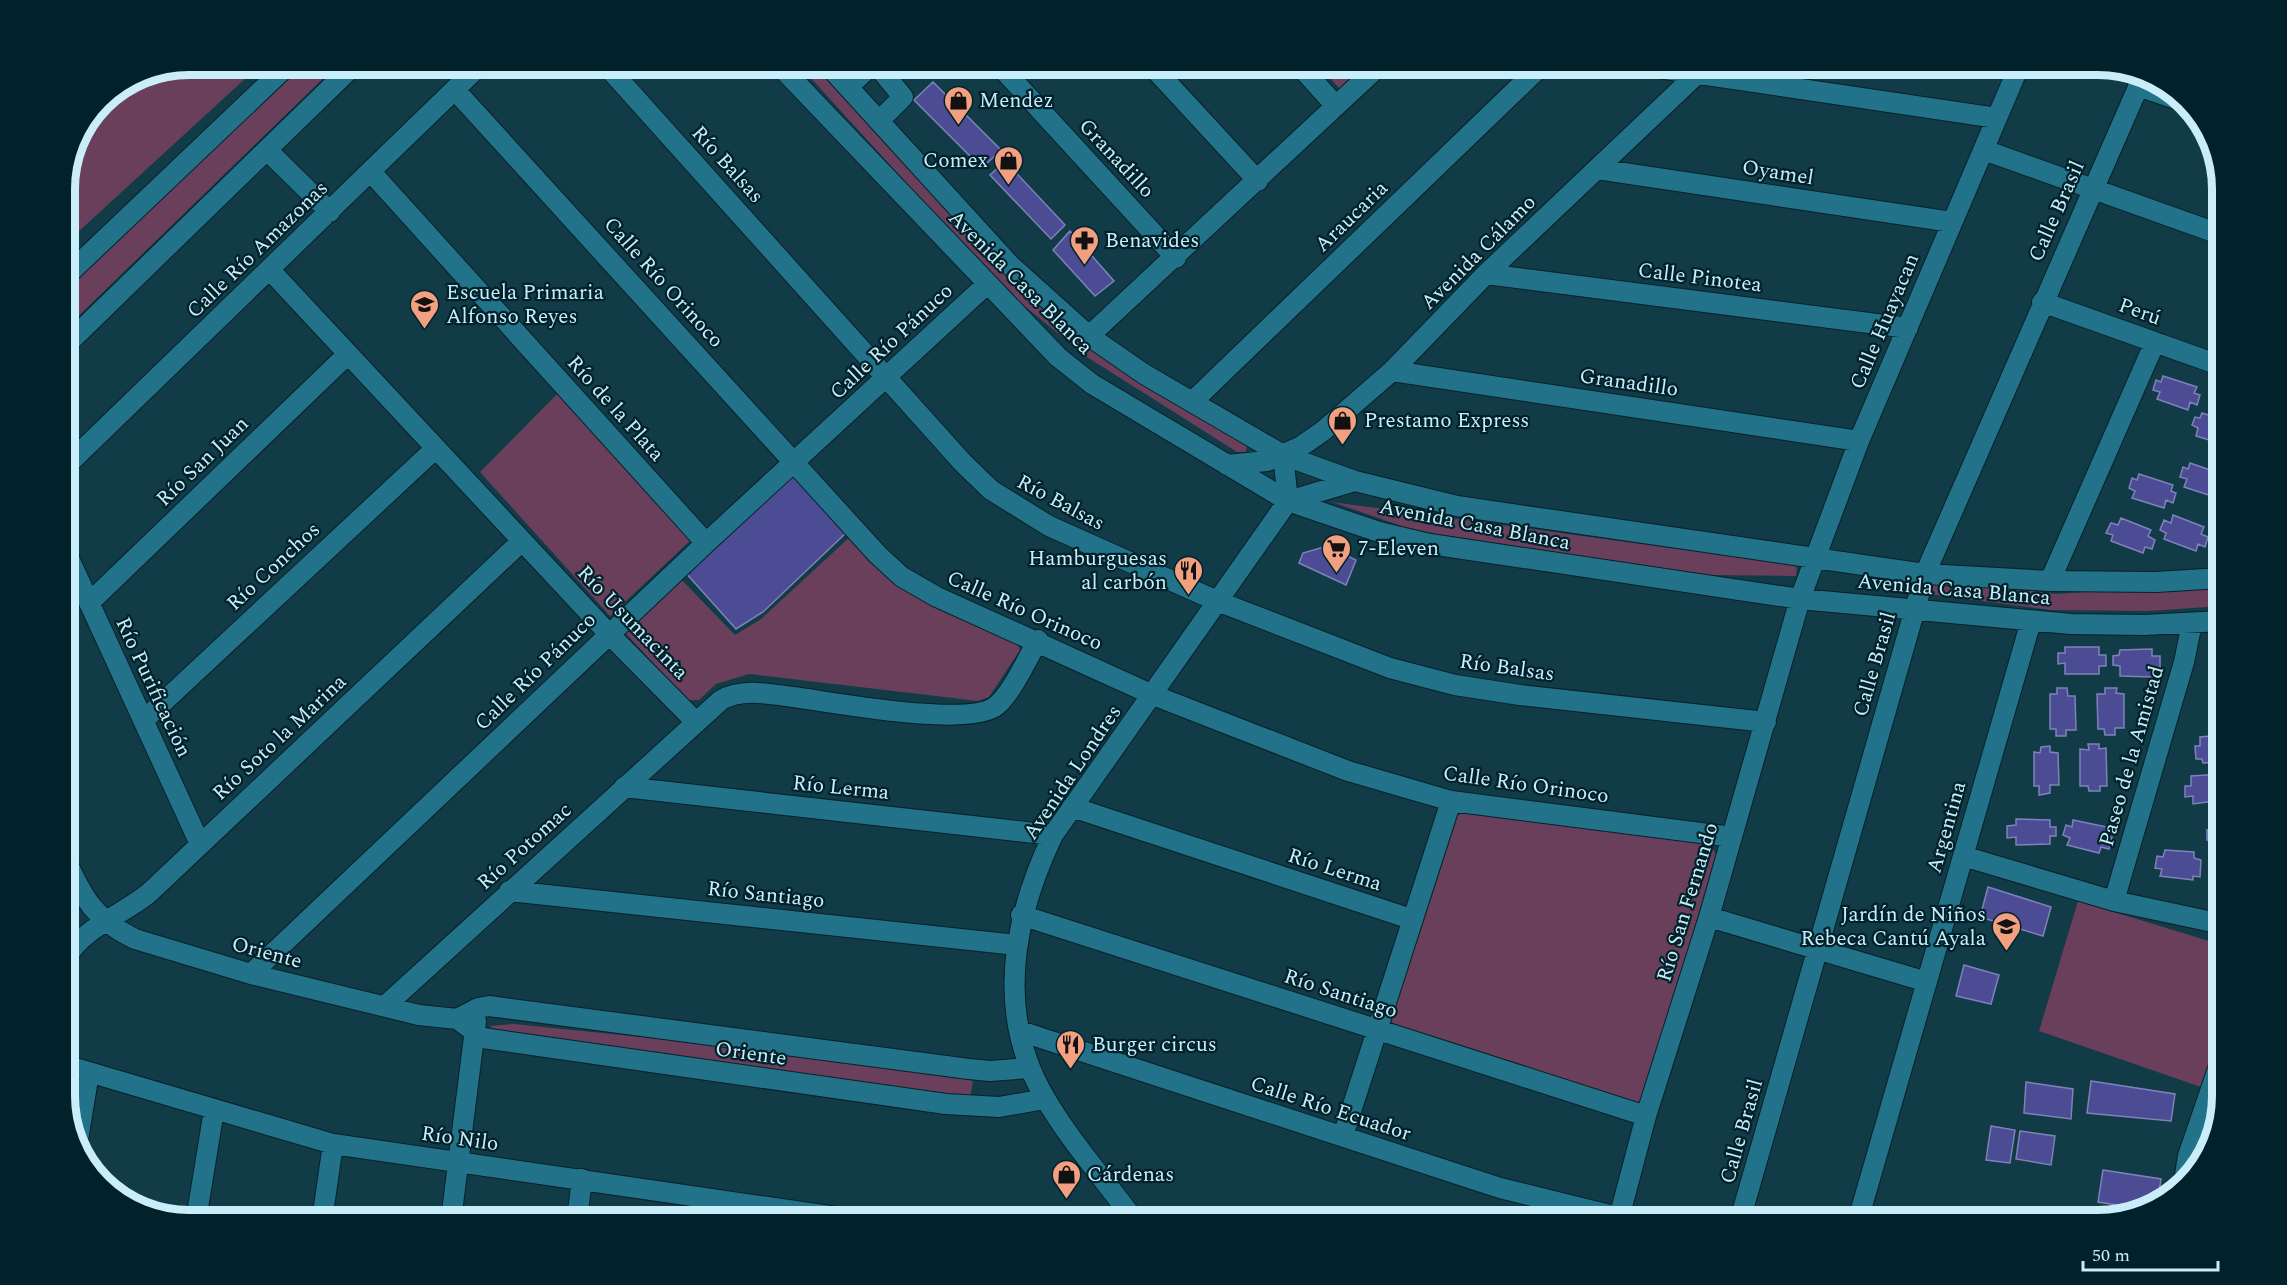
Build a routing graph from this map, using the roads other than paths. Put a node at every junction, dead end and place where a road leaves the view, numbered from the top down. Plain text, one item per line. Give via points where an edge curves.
1 (277, 75) edge
2 (345, 75) edge
3 (470, 75) edge
4 (615, 75) edge
5 (788, 75) edge
6 (837, 75) edge
7 (862, 75) edge
8 (884, 75) edge
9 (1008, 75) edge
10 (1160, 75) edge
11 (1308, 75) edge
12 (1369, 75) edge
13 (1532, 75) edge
14 (1696, 75) edge
15 (1711, 75) edge
16 (2015, 75) edge
17 (2140, 83) edge
18 (848, 87) junction
19 (455, 90) junction
20 (1336, 106) junction
21 (1997, 118) junction
22 (879, 121) junction
23 (1984, 150) junction
24 (267, 151) junction
25 (1597, 169) junction
26 (371, 172) junction
27 (1258, 181) junction
28 (2091, 190) junction
29 (330, 212) junction
30 (1952, 222) junction
31 (2212, 232) edge
32 (1176, 258) junction
33 (75, 267) edge
34 (270, 270) junction
35 (1486, 274) junction
36 (986, 285) junction
37 (2042, 302) junction
38 (1064, 315) junction
39 (1908, 328) junction
40 (75, 336) edge
41 (1089, 336) junction
42 (1039, 340) junction
43 (2155, 342) junction
44 (348, 354) junction
45 (2212, 362) edge
46 (1392, 371) junction
47 (888, 376) junction
48 (1192, 402) junction
49 (1859, 441) junction
50 (436, 448) junction
51 (1283, 455) junction
52 (75, 457) edge
53 (796, 462) junction
54 (1227, 465) junction
55 (1355, 481) junction
56 (1288, 501) junction
57 (522, 541) junction
58 (706, 543) junction
59 (1815, 558) junction
60 (75, 572) edge
61 (1925, 574) junction
62 (2212, 579) edge
63 (2050, 581) junction
64 (1800, 598) junction
65 (1217, 601) junction
66 (89, 603) junction
67 (1915, 609) junction
68 (2031, 621) junction
69 (2212, 622) edge
70 (2192, 623) junction
71 (609, 634) junction
72 (1038, 640) junction
73 (1153, 695) junction
74 (144, 720) junction
75 (695, 721) junction
76 (1766, 722) junction
77 (624, 787) junction
78 (1451, 801) junction
79 (1072, 807) junction
80 (1053, 835) junction
81 (1732, 837) junction
82 (200, 844) junction
83 (1963, 855) junction
84 (75, 878) edge
85 (510, 891) junction
86 (2114, 901) junction
87 (1021, 915) junction
88 (1709, 917) junction
89 (1411, 919) junction
90 (106, 922) junction
91 (2212, 922) edge
92 (75, 944) edge
93 (1017, 945) junction
94 (1817, 950) junction
95 (251, 974) junction
96 (1927, 982) junction
97 (385, 1006) junction
98 (478, 1008) junction
99 (457, 1019) junction
100 (1376, 1030) junction
101 (1020, 1031) junction
102 (474, 1032) junction
103 (75, 1068) edge
104 (1030, 1068) junction
105 (89, 1073) junction
106 (2212, 1088) edge
107 (1045, 1099) junction
108 (214, 1110) junction
109 (1646, 1116) junction
110 (80, 1128) edge
111 (1343, 1136) junction
112 (333, 1144) junction
113 (459, 1161) junction
114 (2186, 1169) edge
115 (582, 1179) junction
116 (198, 1210) edge
117 (324, 1210) edge
118 (452, 1210) edge
119 (578, 1210) edge
120 (785, 1210) edge
121 (1126, 1210) edge
122 (1588, 1210) edge
123 (1626, 1210) edge
124 (1743, 1210) edge
125 (1861, 1210) edge

1 - 33 street
2 - 24 street
3 - 19 street, Calle Río Amazonas
4 - 47 street, Río Balsas
5 - 36 street, Avenida Casa Blanca
6 - 18 street, Avenida Casa Blanca
7 - 18 street
8 - 22 street via 903,97
9 - 32 street, Granadillo
10 - 27 street
11 - 20 street
12 - 20 street
13 - 48 street, Araucaria
14 - 25 street, Avenida Cálamo
15 - 21 street
16 - 21 street, Calle Huayacan
17 - 28 street, Calle Brasil
18 - 22 street, Avenida Casa Blanca
19 - 26 street, Calle Río Amazonas
19 - 53 street, Calle Río Orinoco
20 - 27 street
21 - 23 street, Calle Huayacan
22 - 38 street, Avenida Casa Blanca via 1010,265
23 - 28 street
23 - 30 street, Calle Huayacan
24 - 29 street
24 - 40 street
25 - 30 street, Oyamel
25 - 35 street, Avenida Cálamo
26 - 29 street, Calle Río Amazonas
26 - 58 street, Río de la Plata
27 - 32 street
28 - 31 street
28 - 37 street, Calle Brasil
29 - 34 street, Calle Río Amazonas
30 - 39 street, Calle Huayacan
32 - 41 street
34 - 44 street, Río Usumacinta
34 - 52 street, Calle Río Amazonas
35 - 39 street, Calle Pinotea
35 - 46 street, Avenida Cálamo
36 - 42 street, Avenida Casa Blanca
36 - 47 street, Calle Río Pánuco
37 - 43 street, Perú
37 - 61 street, Calle Brasil
38 - 41 street, Avenida Casa Blanca
38 - 42 street via 1047,322
39 - 49 street, Calle Huayacan
41 - 48 street, Avenida Casa Blanca via 1124,362
42 - 54 street, Avenida Casa Blanca via 1092,384
43 - 45 street, Perú
43 - 63 street
44 - 50 street, Río Usumacinta
44 - 66 street, Río San Juan
46 - 49 street, Granadillo
46 - 51 street, Avenida Cálamo via 1313,439
47 - 53 street, Calle Río Pánuco
47 - 65 street, Río Balsas via 963,464 1016,508
48 - 51 street, Avenida Casa Blanca
49 - 59 street, Calle Huayacan
50 - 57 street, Río Usumacinta
50 - 74 street, Río Conchos
51 - 54 street, Avenida Cálamo via 1256,463
51 - 55 street, Avenida Casa Blanca
51 - 56 street
53 - 58 street, Calle Río Pánuco
53 - 72 street, Calle Río Orinoco via 902,577 937,597
54 - 56 street, Avenida Casa Blanca
55 - 56 street
55 - 59 street, Avenida Casa Blanca via 1479,510
56 - 64 street, Avenida Casa Blanca via 1379,532 1430,544
56 - 65 street, Avenida Londres
57 - 71 street, Río Usumacinta
57 - 82 street, Río Soto la Marina
58 - 71 street, Calle Río Pánuco
59 - 61 street, Avenida Casa Blanca
59 - 64 street, Calle Huayacan
60 - 66 street, Río Purificación
61 - 63 street, Avenida Casa Blanca
61 - 67 street, Calle Brasil
62 - 63 street, Avenida Casa Blanca
64 - 67 street, Avenida Casa Blanca
64 - 76 street, Río San Fernando
65 - 73 street, Avenida Londres
65 - 76 street, Río Balsas via 1390,668 1455,685
66 - 74 street, Río Purificación
67 - 68 street, Avenida Casa Blanca
67 - 94 street, Calle Brasil
68 - 70 street, Avenida Casa Blanca
68 - 83 street, Argentina
69 - 70 street, Avenida Casa Blanca
70 - 86 street, Paseo de la Amistad
71 - 75 street, Río Usumacinta
71 - 95 street, Calle Río Pánuco
72 - 73 street, Calle Río Orinoco
72 - 75 street via 1004,697 976,714 931,714 744,693 721,699
73 - 78 street, Calle Río Orinoco via 1348,771
73 - 79 street, Avenida Londres
74 - 82 street, Río Purificación
75 - 77 street, Río Potomac
76 - 81 street, Río San Fernando
77 - 80 street, Río Lerma
77 - 85 street, Río Potomac
78 - 81 street, Calle Río Orinoco
78 - 89 street
79 - 80 street, Avenida Londres
79 - 89 street, Río Lerma
80 - 87 street, Avenida Londres
81 - 88 street, Río San Fernando
82 - 90 street, Río Soto la Marina via 131,908
83 - 86 street
83 - 96 street, Argentina
84 - 90 street, Oriente via 87,903
85 - 93 street, Río Santiago
85 - 97 street, Río Potomac
86 - 91 street
87 - 93 street, Avenida Londres
87 - 100 street, Río Santiago
88 - 94 street
88 - 109 street, Río San Fernando
89 - 100 street
90 - 92 street, Río Soto la Marina
90 - 95 street, Oriente via 135,939
93 - 101 street, Avenida Londres via 1014,979
94 - 96 street
94 - 124 street, Calle Brasil
95 - 97 street, Oriente
96 - 125 street, Argentina
97 - 99 street, Oriente
98 - 99 street, Oriente
98 - 102 street
98 - 104 street, Oriente via 969,1070
99 - 102 street, Oriente
100 - 109 street, Río Santiago
100 - 111 street
101 - 104 street, Avenida Londres
101 - 111 street, Calle Río Ecuador
102 - 107 street, Oriente via 483,1038 946,1104 999,1107
102 - 113 street
103 - 105 street, Río Nilo
104 - 107 street, Avenida Londres
105 - 108 street, Río Nilo
105 - 110 street
106 - 114 street
107 - 121 street, Avenida Londres
108 - 112 street, Río Nilo
108 - 116 street
109 - 123 street, Río San Fernando
111 - 122 street, Calle Río Ecuador via 1500,1188
112 - 113 street, Río Nilo
112 - 117 street
113 - 115 street, Río Nilo
113 - 118 street
115 - 119 street
115 - 120 street, Río Nilo

